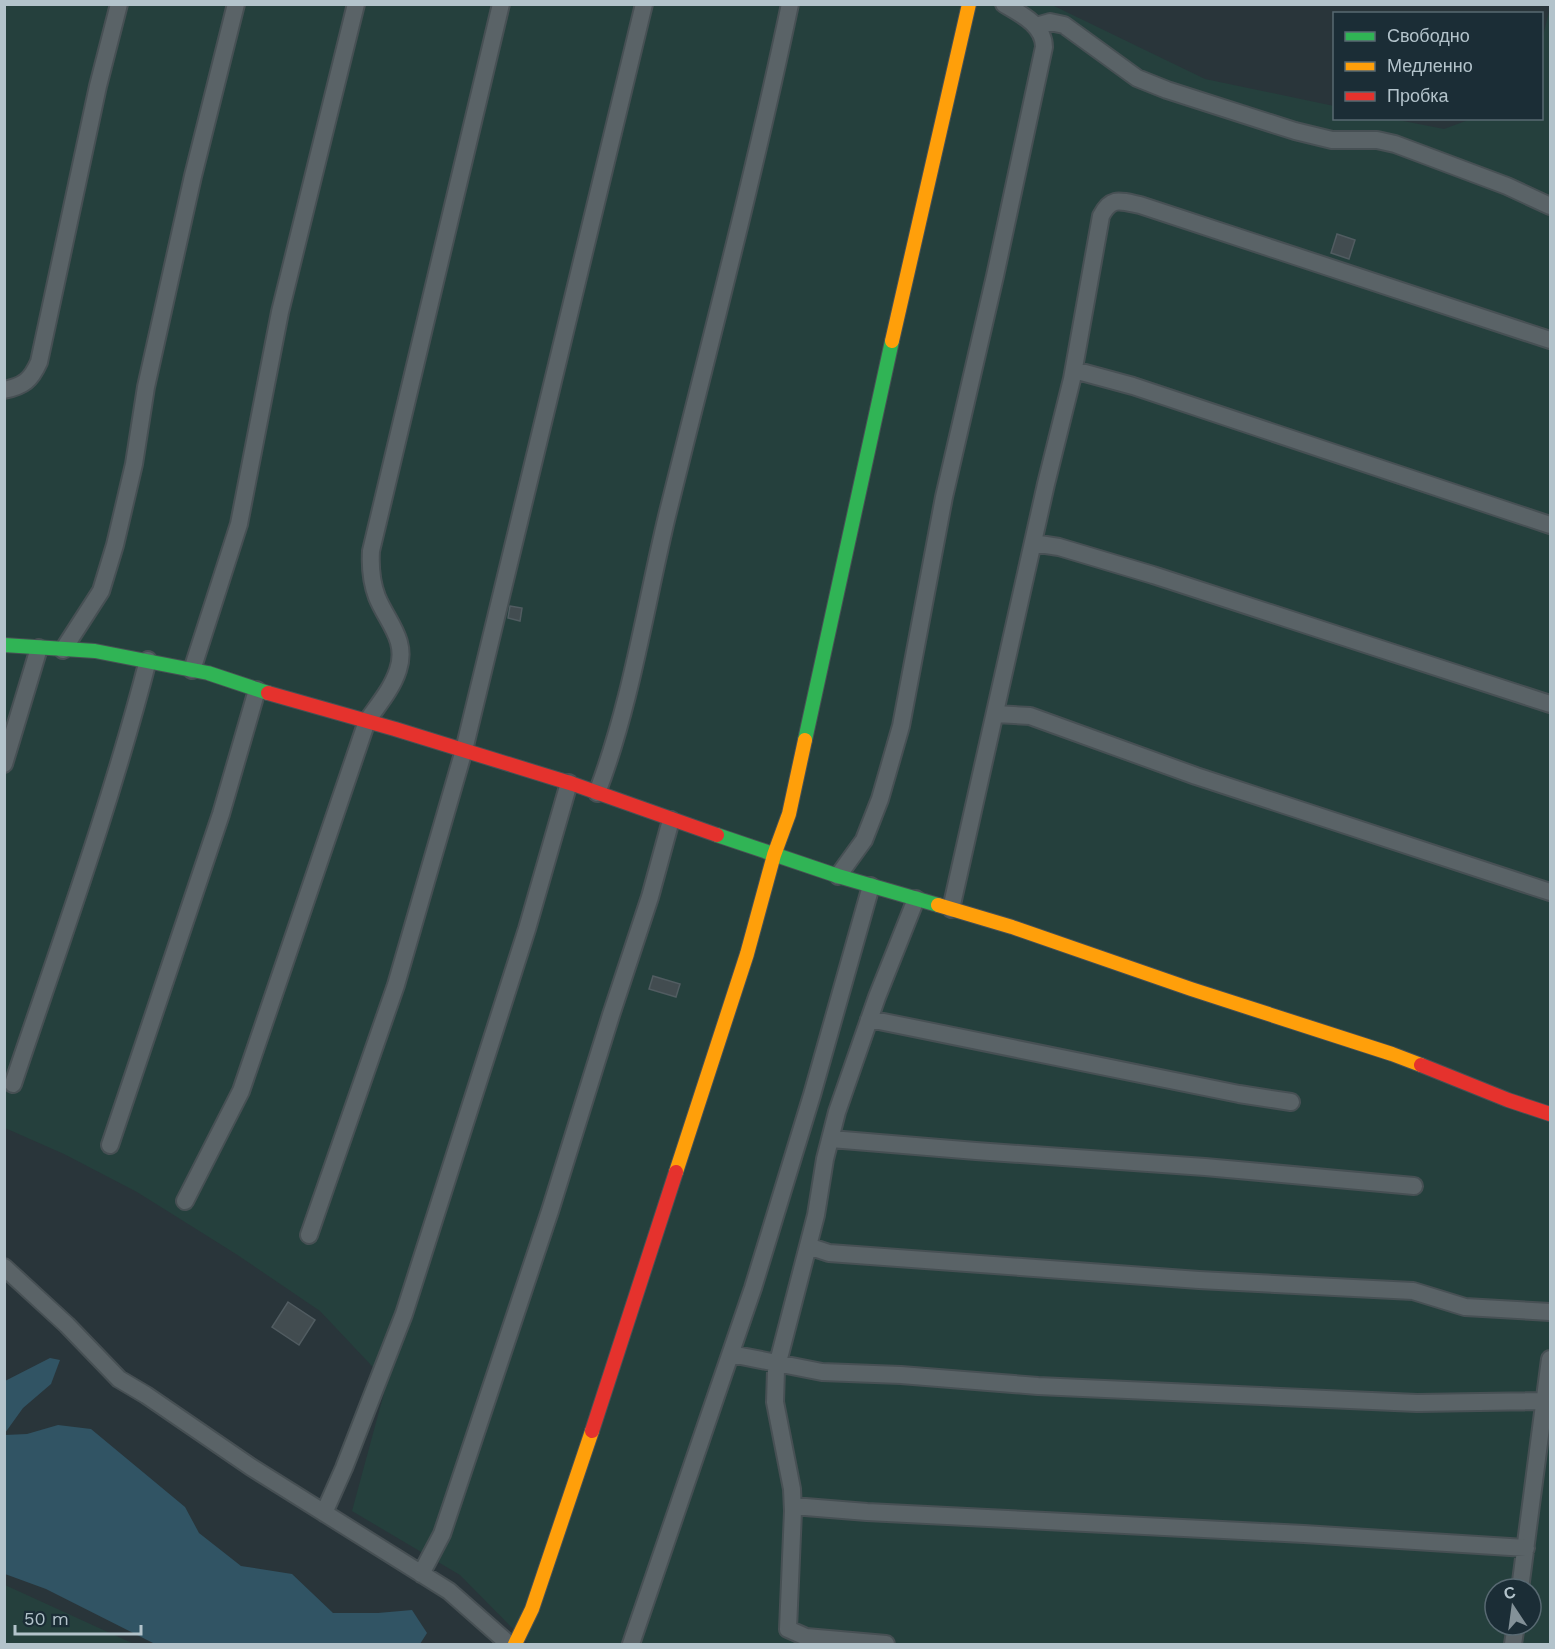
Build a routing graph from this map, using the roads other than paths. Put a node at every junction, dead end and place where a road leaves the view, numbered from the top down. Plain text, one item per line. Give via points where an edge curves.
1 (119, 4) edge
2 (236, 4) edge
3 (356, 4) edge
4 (501, 4) edge
5 (644, 4) edge
6 (790, 4) edge
7 (969, 4) edge
8 (1004, 4) edge
9 (1036, 26) junction
10 (1551, 206) edge
11 (1551, 340) edge
12 (1074, 370) junction
13 (4, 390) edge
14 (1551, 525) edge
15 (1033, 543) junction
16 (4, 645) edge
17 (39, 648) junction
18 (63, 650) junction
19 (148, 660) junction
20 (192, 670) junction
21 (257, 690) junction
22 (1551, 705) edge
23 (996, 714) junction
24 (367, 721) junction
25 (464, 750) junction
26 (4, 764) edge
27 (569, 783) junction
28 (597, 793) junction
29 (671, 820) junction
30 (774, 855) junction
31 (838, 876) junction
32 (871, 886) junction
33 (1551, 892) edge
34 (916, 899) junction
35 (951, 909) junction
36 (869, 1019) junction
37 (14, 1084) dead end
38 (1291, 1102) dead end
39 (1551, 1114) edge
40 (831, 1139) junction
41 (110, 1144) dead end
42 (1414, 1186) dead end
43 (184, 1202) dead end
44 (309, 1235) dead end
45 (808, 1246) junction
46 (4, 1267) edge
47 (1551, 1312) edge
48 (731, 1354) junction
49 (1551, 1359) edge
50 (778, 1362) junction
51 (1545, 1401) junction
52 (793, 1506) junction
53 (324, 1513) junction
54 (1526, 1548) junction
55 (421, 1574) junction
56 (1522, 1577) edge
57 (509, 1644) edge
58 (515, 1644) edge
59 (631, 1644) edge
60 (886, 1644) edge

1 - 13 street via 39,362 28,382
2 - 18 street via 193,176 115,545 101,591
3 - 20 street via 280,312 238,524
4 - 24 street via 371,551 370,575 377,598 397,632 401,650 393,684
5 - 25 street
6 - 28 street via 628,693
7 - 30 street via 799,774
8 - 9 street
9 - 10 street via 1050,22 1064,25 1137,78 1167,90 1332,140 1395,144
9 - 31 street via 1044,38 1044,47 944,497 902,726 864,840
11 - 12 street via 1120,201 1105,206 1101,216
12 - 14 street via 1133,386
12 - 15 street
15 - 22 street via 1153,574
15 - 23 street
16 - 17 street
17 - 18 street
17 - 26 street
18 - 19 street
19 - 20 street
19 - 37 street via 82,880
20 - 21 street
21 - 24 street
21 - 41 street via 221,814
23 - 33 street via 1030,716 1196,776
23 - 35 street
24 - 25 street
24 - 43 street via 241,1091
25 - 27 street
25 - 44 street via 396,986
27 - 28 street
27 - 53 street via 527,929 404,1314
28 - 29 street
29 - 30 street
29 - 55 street via 550,1211 442,1534
30 - 31 street
30 - 58 street via 747,954 644,1274 532,1609
31 - 32 street
32 - 34 street
32 - 48 street via 812,1095
34 - 35 street
34 - 36 street
35 - 39 street via 1392,1054
36 - 38 street
36 - 40 street
40 - 42 street
40 - 45 street
45 - 47 street via 830,1253 1413,1291 1465,1307
45 - 50 street
46 - 53 street via 119,1379
48 - 50 street
48 - 59 street
49 - 51 street
50 - 51 street via 822,1372 1038,1386 1417,1403
50 - 52 street via 776,1402
51 - 54 street
52 - 54 street
52 - 60 street via 788,1629 806,1637
53 - 55 street
54 - 56 street
55 - 57 street via 449,1591

